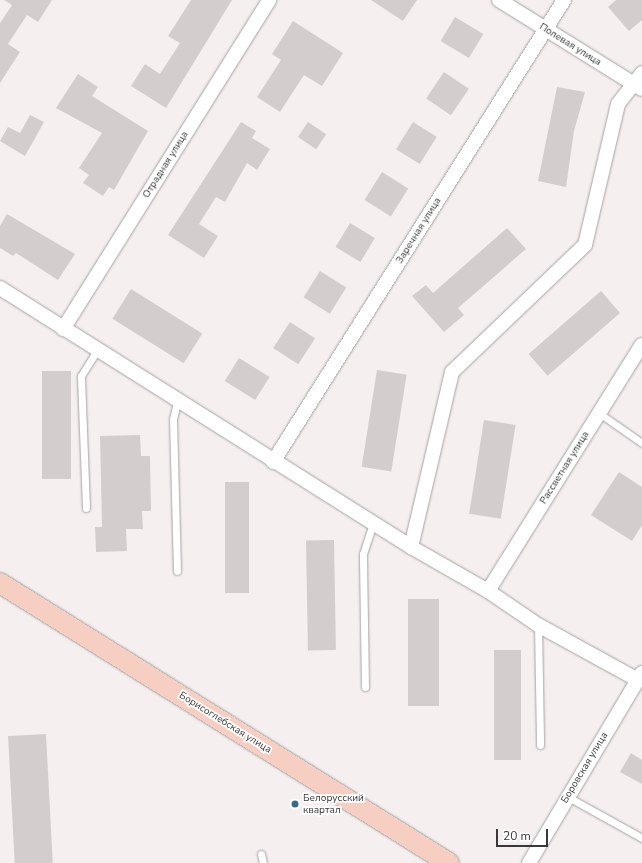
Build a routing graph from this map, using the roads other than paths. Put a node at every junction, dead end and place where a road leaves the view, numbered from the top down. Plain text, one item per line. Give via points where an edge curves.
1 (269, 0) edge
2 (499, 0) edge
3 (564, 0) edge
4 (545, 30) junction
5 (642, 73) edge
6 (636, 86) edge
7 (0, 288) edge
8 (63, 329) junction
9 (642, 345) edge
10 (97, 350) junction
11 (177, 402) junction
12 (599, 413) junction
13 (642, 443) edge
14 (273, 462) junction
15 (86, 508) dead end
16 (373, 524) junction
17 (411, 548) junction
18 (177, 571) dead end
19 (0, 583) edge
20 (488, 591) junction
21 (538, 625) junction
22 (640, 676) edge
23 (365, 687) dead end
24 (540, 745) dead end
25 (568, 797) junction
26 (642, 838) edge
27 (261, 854) dead end
28 (263, 863) edge
29 (449, 863) edge
30 (529, 863) edge

1 - 8 street, Отрадная улица
2 - 4 street, Полевая улица
3 - 4 street, Заречная улица
4 - 6 street, Полевая улица
4 - 14 street, Заречная улица
5 - 6 street
6 - 17 street via 618,104 585,244 452,372
7 - 8 street
8 - 10 street
9 - 12 street, Рассветная улица
10 - 11 street
10 - 15 lane via 81,376
11 - 14 street
11 - 18 lane via 173,419
12 - 13 lane
12 - 20 street, Рассветная улица
14 - 16 street
16 - 17 street
16 - 23 lane via 363,554
17 - 20 street
19 - 29 street, Борисоглебская улица
20 - 21 street
21 - 22 street
21 - 24 lane
22 - 25 street, Боровская улица
25 - 26 lane
25 - 30 street, Боровская улица
27 - 28 lane

